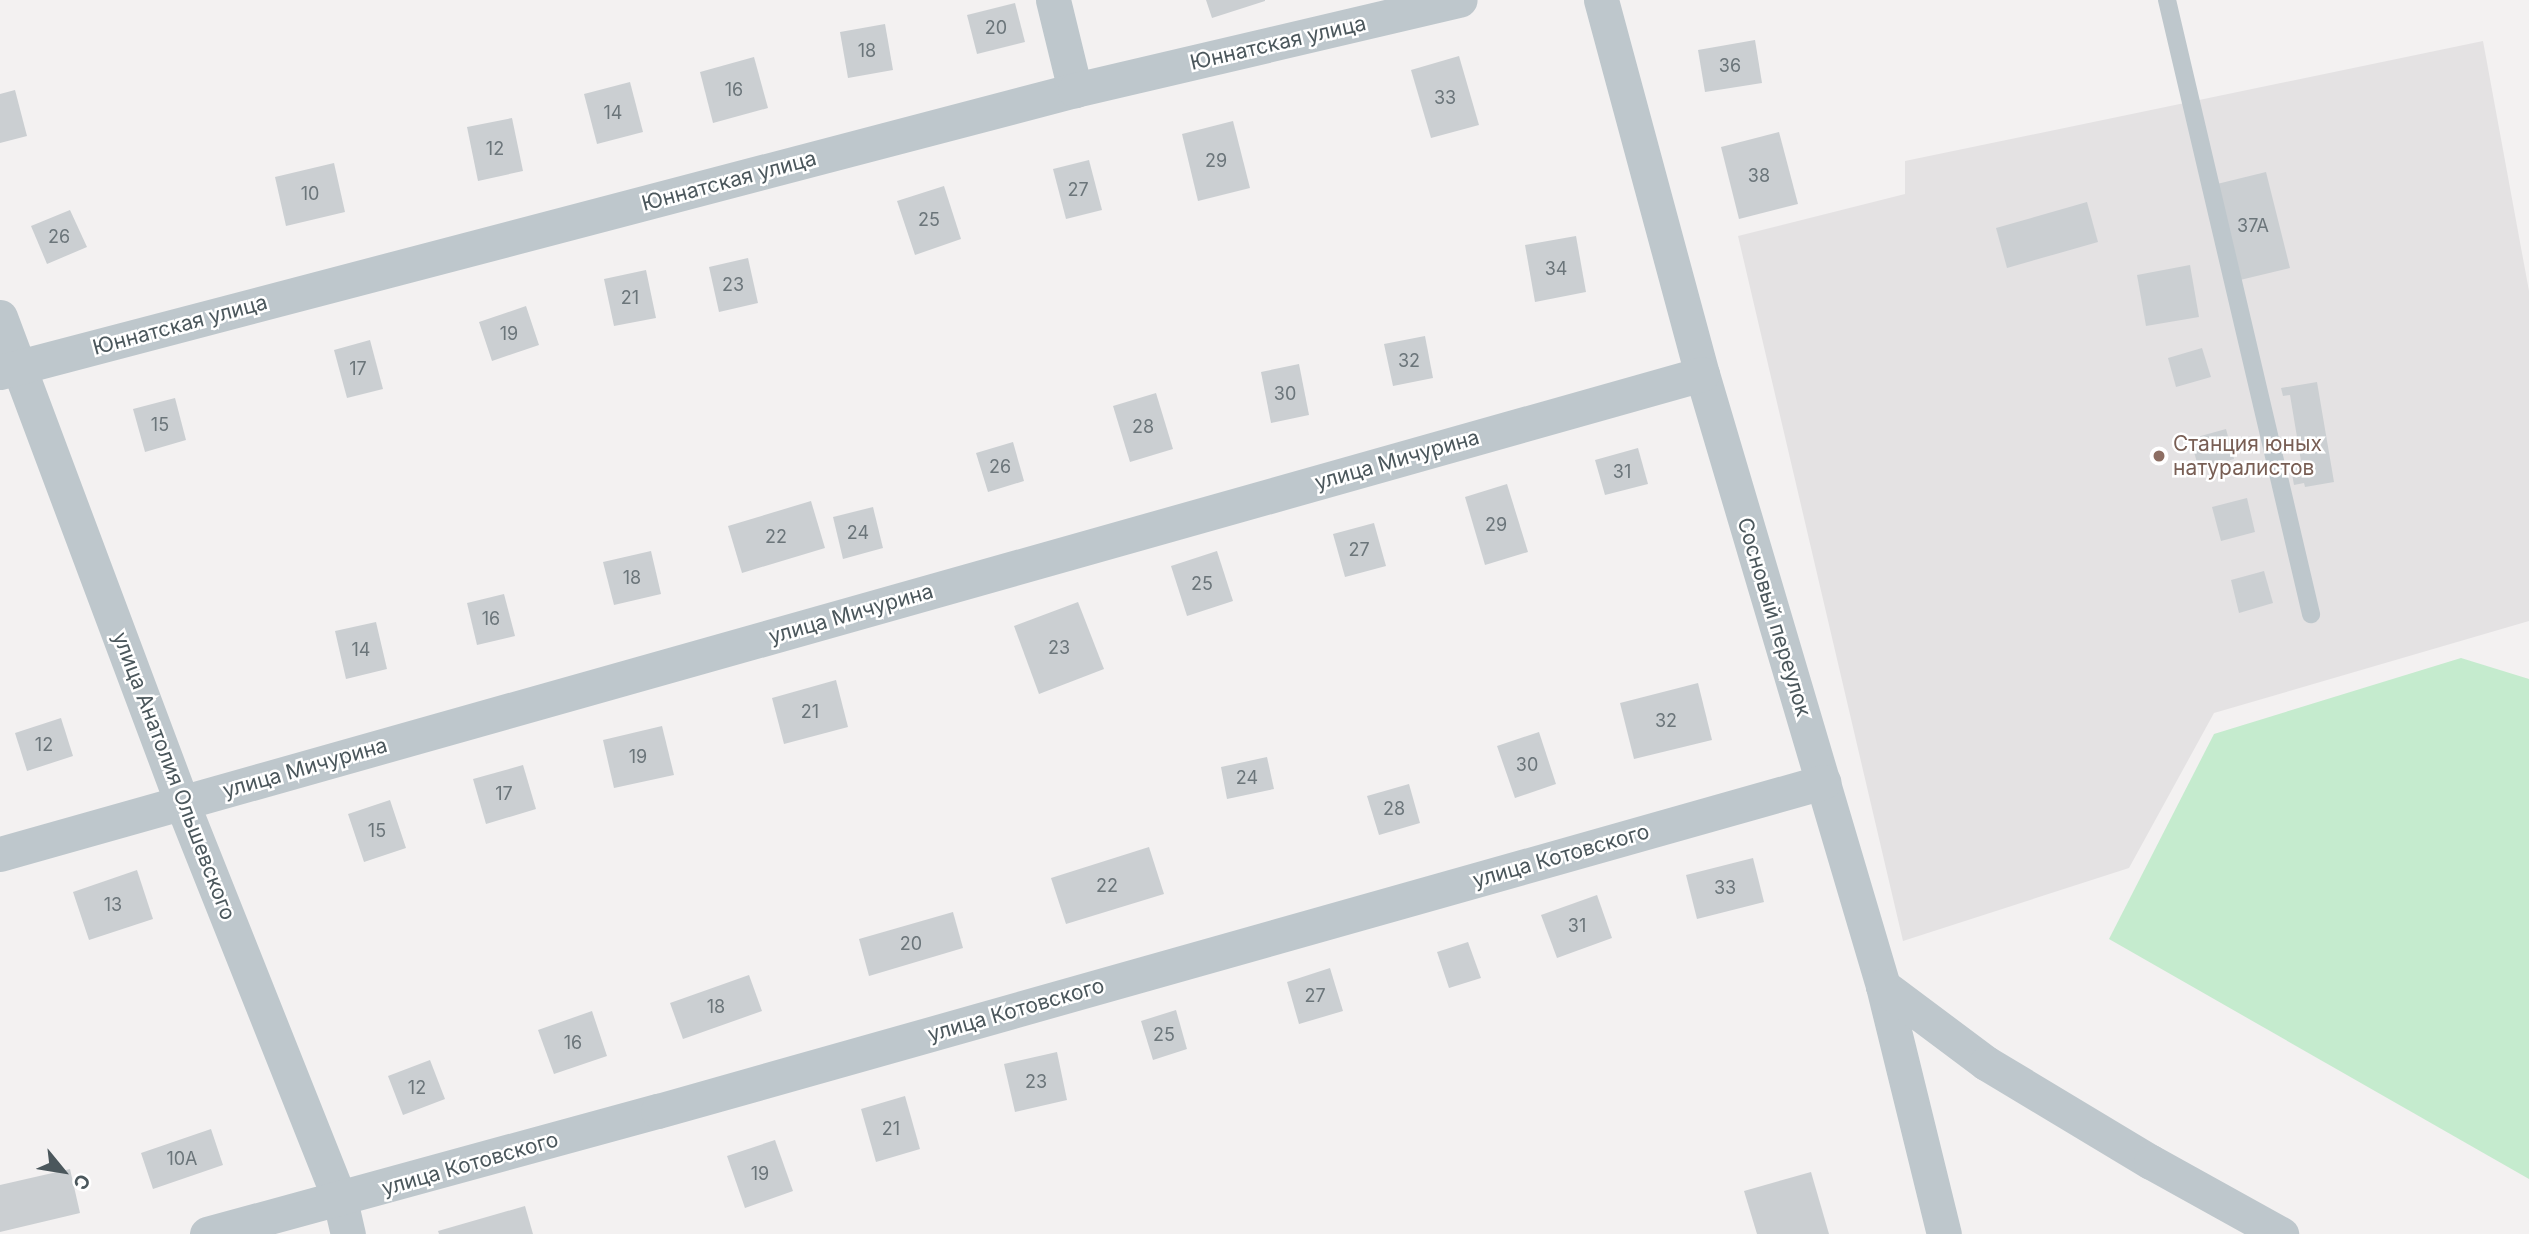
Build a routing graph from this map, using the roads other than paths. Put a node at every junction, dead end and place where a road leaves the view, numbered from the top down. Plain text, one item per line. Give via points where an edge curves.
1 (1053, 0) edge
2 (1460, 0) edge
3 (1601, 0) edge
4 (2167, 0) edge
5 (1075, 90) junction
6 (0, 317) edge
7 (9, 369) edge
8 (1702, 374) junction
9 (2311, 614) dead end
10 (1823, 782) junction
11 (182, 803) junction
12 (0, 854) edge
13 (1883, 986) junction
14 (340, 1200) junction
15 (207, 1234) edge
16 (348, 1234) edge
17 (1944, 1234) edge
18 (2281, 1234) edge

1 - 5 street
2 - 5 street, Юннатская улица
3 - 8 street, Сосновый переулок
4 - 9 lane
5 - 7 street, Юннатская улица
6 - 7 street, улица Анатолия Ольшевского
7 - 11 street, улица Анатолия Ольшевского
8 - 10 street, Сосновый переулок
8 - 11 street, улица Мичурина
10 - 13 street, Сосновый переулок
10 - 14 street, улица Котовского
11 - 12 street, улица Мичурина
11 - 14 street, улица Анатолия Ольшевского
13 - 17 street, Сосновый переулок
13 - 18 street via 1986,1063
14 - 15 street, улица Котовского
14 - 16 street, улица Анатолия Ольшевского

